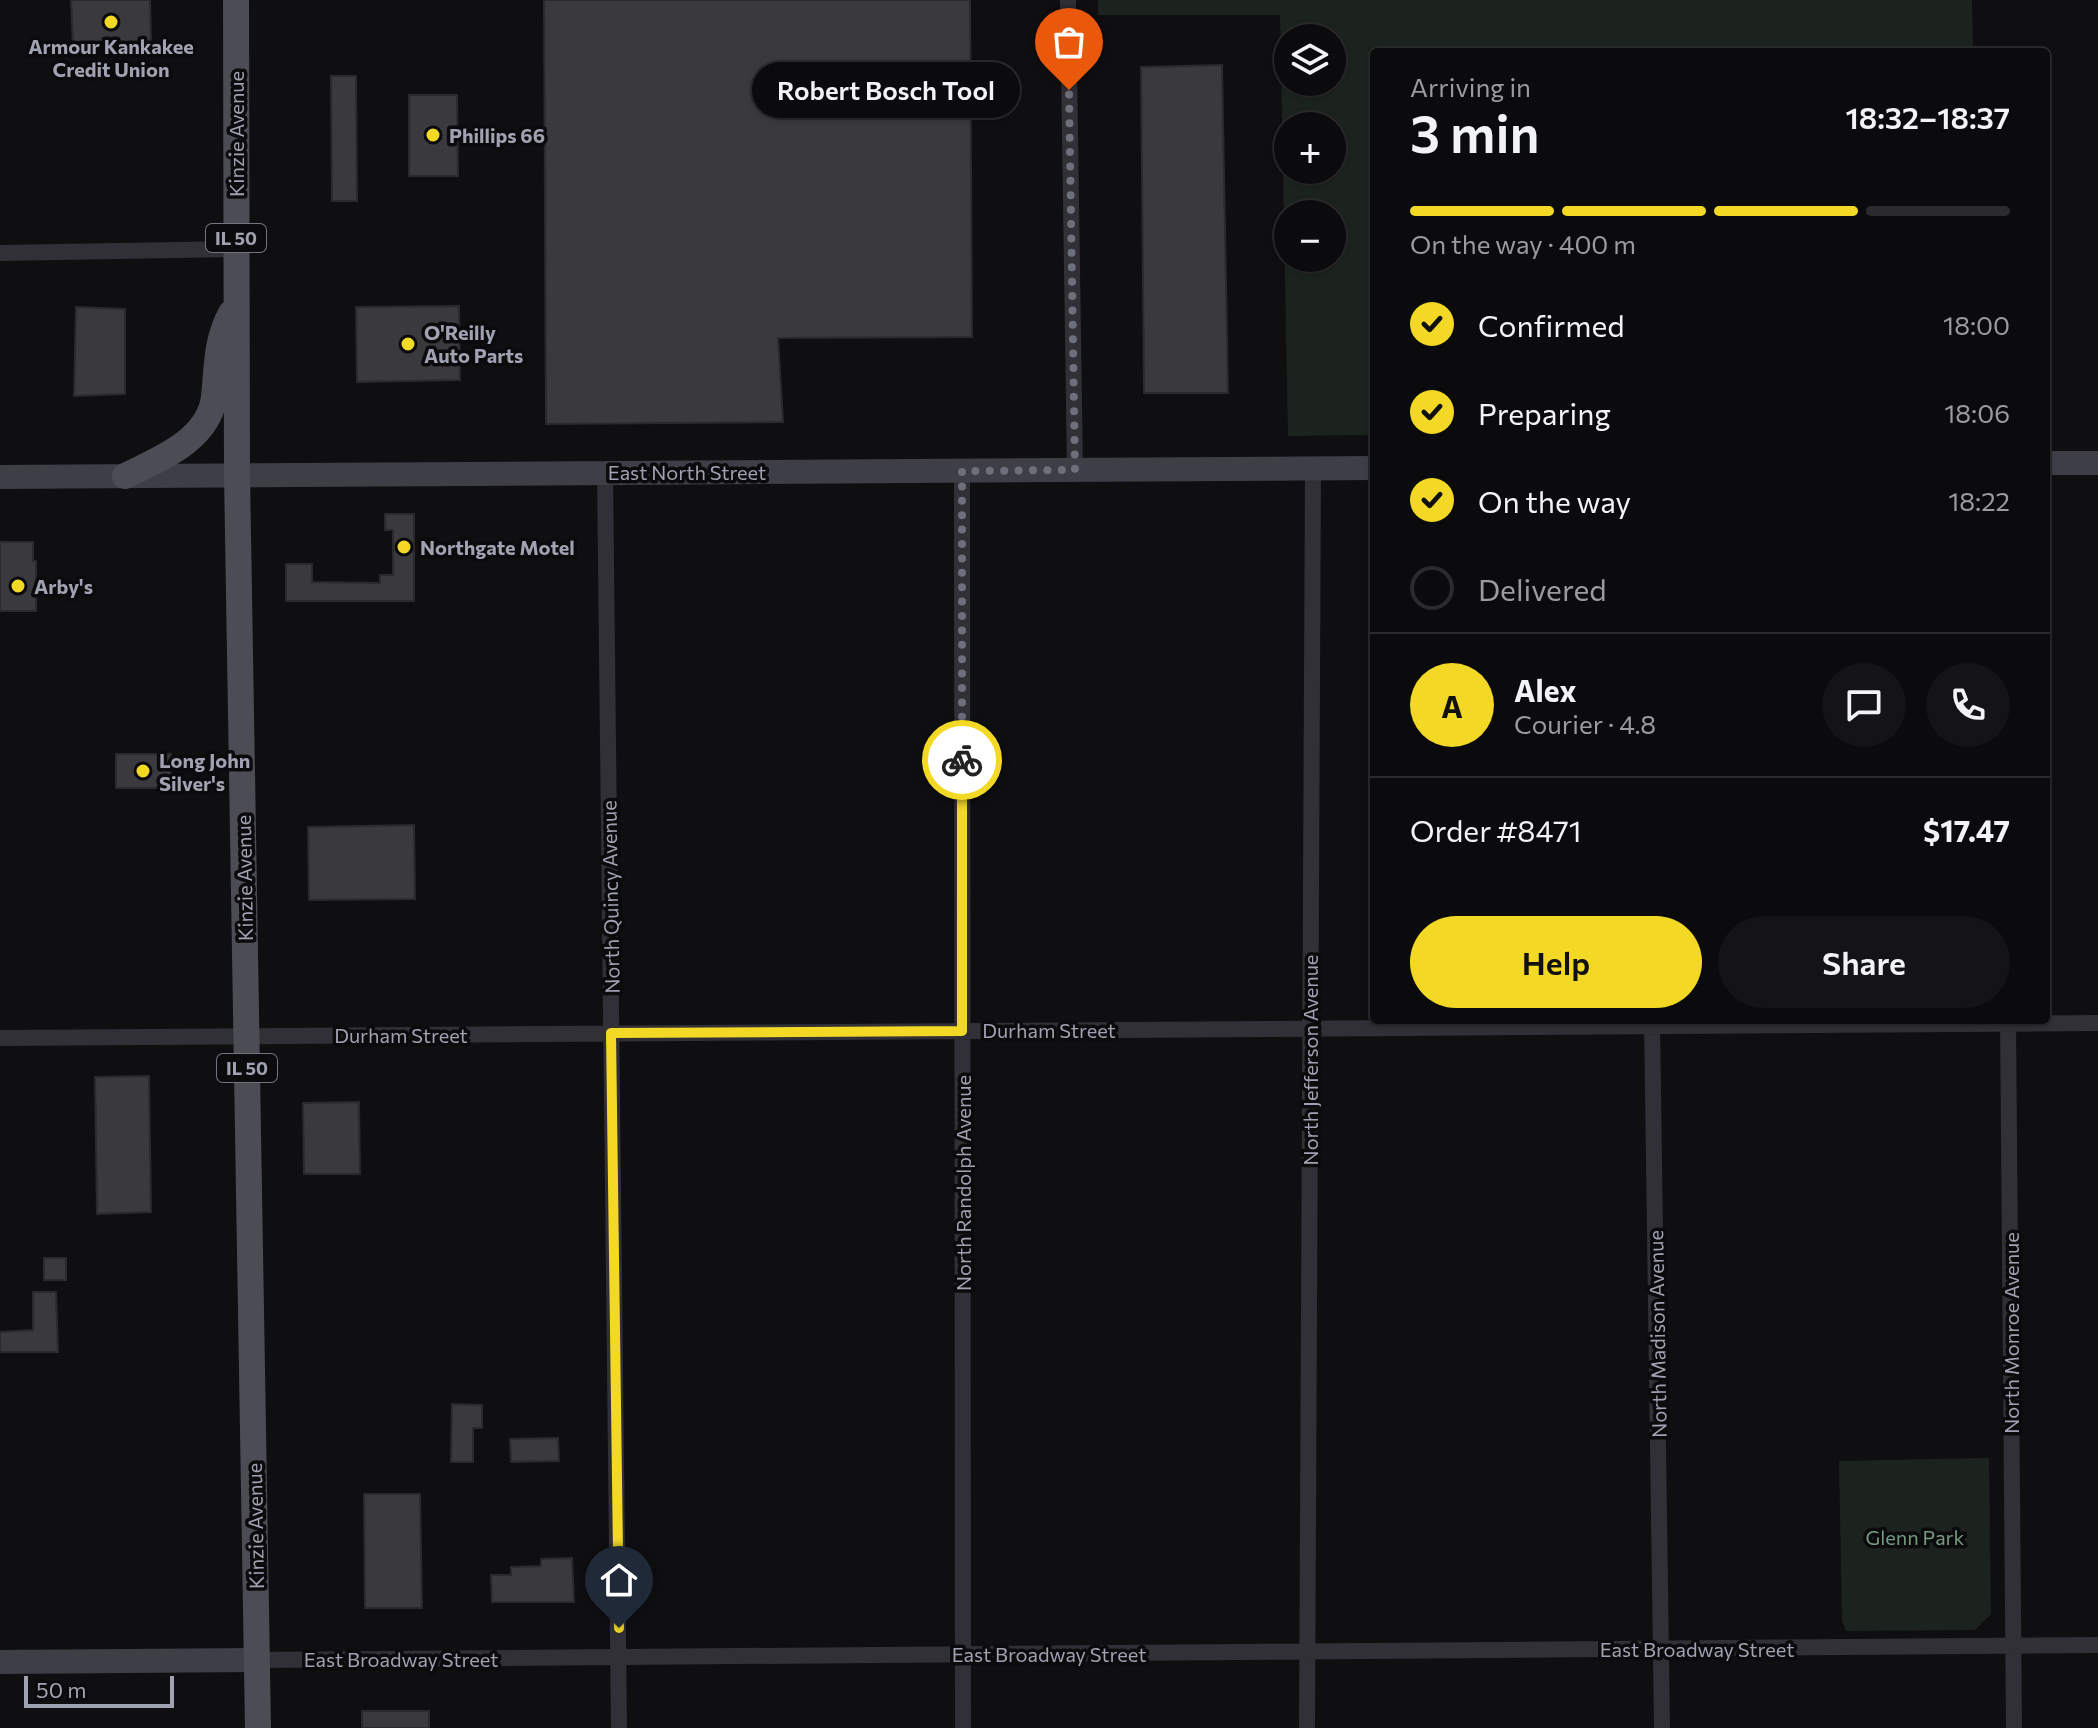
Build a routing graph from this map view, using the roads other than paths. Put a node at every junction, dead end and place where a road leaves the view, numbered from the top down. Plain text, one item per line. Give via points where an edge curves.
1 (236, 0) edge
2 (1068, 0) edge
3 (236, 249) junction
4 (0, 253) edge
5 (236, 303) junction
6 (2050, 463) edge
7 (2098, 463) edge
8 (1313, 468) junction
9 (1370, 468) edge
10 (1075, 470) junction
11 (962, 471) junction
12 (605, 473) junction
13 (237, 475) junction
14 (125, 476) junction
15 (0, 477) edge
16 (2050, 1022) edge
17 (2098, 1023) edge
18 (1584, 1024) edge
19 (1652, 1024) edge
20 (2008, 1024) edge
21 (1310, 1028) junction
22 (962, 1031) junction
23 (611, 1033) junction
24 (247, 1036) junction
25 (0, 1038) edge
26 (2098, 1645) edge
27 (2013, 1646) junction
28 (1661, 1649) junction
29 (1306, 1652) junction
30 (963, 1654) junction
31 (619, 1657) junction
32 (257, 1660) junction
33 (0, 1662) edge
34 (258, 1728) edge
35 (619, 1728) edge
36 (963, 1728) edge
37 (1307, 1728) edge
38 (1662, 1728) edge
39 (2014, 1728) edge

1 - 3 main road, Kinzie Avenue / IL 50
2 - 10 street
3 - 4 street
3 - 5 main road, Kinzie Avenue / IL 50
5 - 13 main road, Kinzie Avenue / IL 50
5 - 14 main road via 221,331 207,416 171,453
6 - 7 street
8 - 9 street, East North Street
8 - 10 street, East North Street
8 - 21 street, North Jefferson Avenue
10 - 11 street, East North Street
11 - 12 street, East North Street
11 - 22 street, North Randolph Avenue
12 - 13 street, East North Street
12 - 23 street, North Quincy Avenue
13 - 14 street, East North Street
13 - 24 main road, Kinzie Avenue / IL 50
14 - 15 street, East North Street
16 - 17 street, Durham Street
18 - 21 street, Durham Street
19 - 28 street, North Madison Avenue
20 - 27 street, North Monroe Avenue
21 - 22 street, Durham Street
21 - 29 street, North Jefferson Avenue
22 - 23 street, Durham Street
22 - 30 street, North Randolph Avenue
23 - 24 street, Durham Street
23 - 31 street, North Quincy Avenue
24 - 25 street, Durham Street
24 - 32 main road, Kinzie Avenue / IL 50
26 - 27 street, East Broadway Street
27 - 28 street, East Broadway Street
27 - 39 street, North Monroe Avenue
28 - 29 street, East Broadway Street
28 - 38 street, North Madison Avenue
29 - 30 street, East Broadway Street
29 - 37 street, North Jefferson Avenue
30 - 31 street, East Broadway Street
30 - 36 street, North Randolph Avenue
31 - 32 street, East Broadway Street
31 - 35 street, North Quincy Avenue
32 - 33 street, East Broadway Street
32 - 34 main road, IL 50

